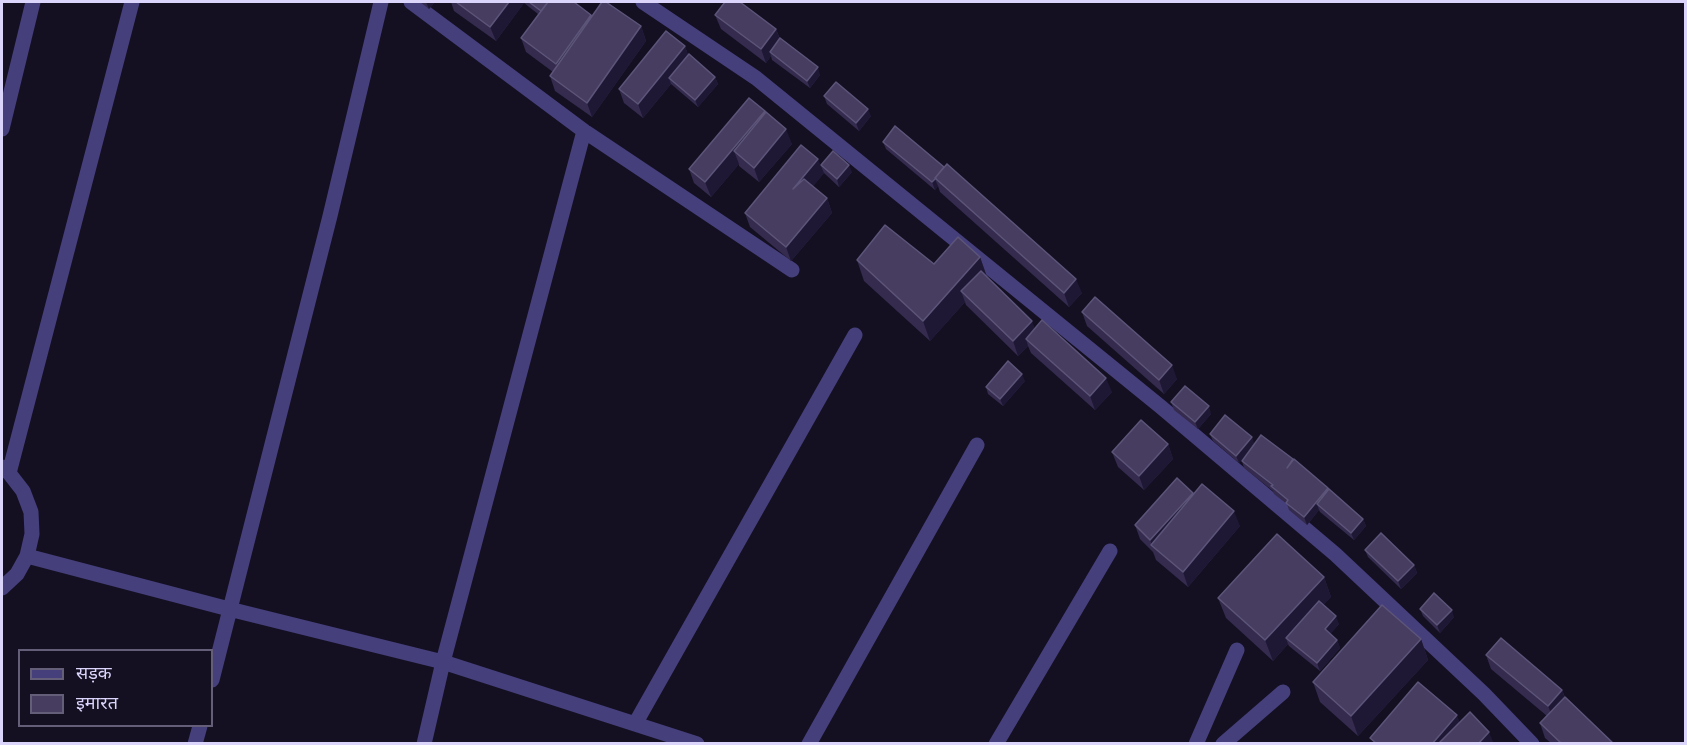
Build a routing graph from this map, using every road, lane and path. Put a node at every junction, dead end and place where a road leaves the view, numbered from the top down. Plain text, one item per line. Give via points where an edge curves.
1 (33, 2) edge
2 (132, 2) edge
3 (381, 2) edge
4 (411, 2) edge
5 (644, 2) edge
6 (2, 129) edge
7 (584, 131) junction
8 (792, 270) dead end
9 (855, 335) dead end
10 (977, 445) dead end
11 (5, 470) edge
12 (1110, 551) dead end
13 (27, 556) junction
14 (2, 588) edge
15 (230, 609) junction
16 (1237, 650) dead end
17 (443, 662) junction
18 (213, 676) edge
19 (1282, 692) dead end
20 (635, 724) junction
21 (200, 727) edge
22 (195, 744) edge
23 (424, 744) edge
24 (697, 744) edge
25 (809, 744) edge
26 (996, 744) edge
27 (1196, 744) edge
28 (1223, 744) edge
29 (1532, 744) edge

1 - 6 street
2 - 11 street
3 - 15 street
4 - 7 street
5 - 29 street via 756,78 1161,407 1335,554
7 - 8 street
7 - 17 street
9 - 20 street
10 - 25 street
11 - 13 street via 23,491 31,512
12 - 26 street
13 - 14 street via 17,574
13 - 15 street
15 - 17 street
15 - 18 street
16 - 27 street
17 - 20 street
17 - 23 street
19 - 28 street
20 - 24 street
21 - 22 street

